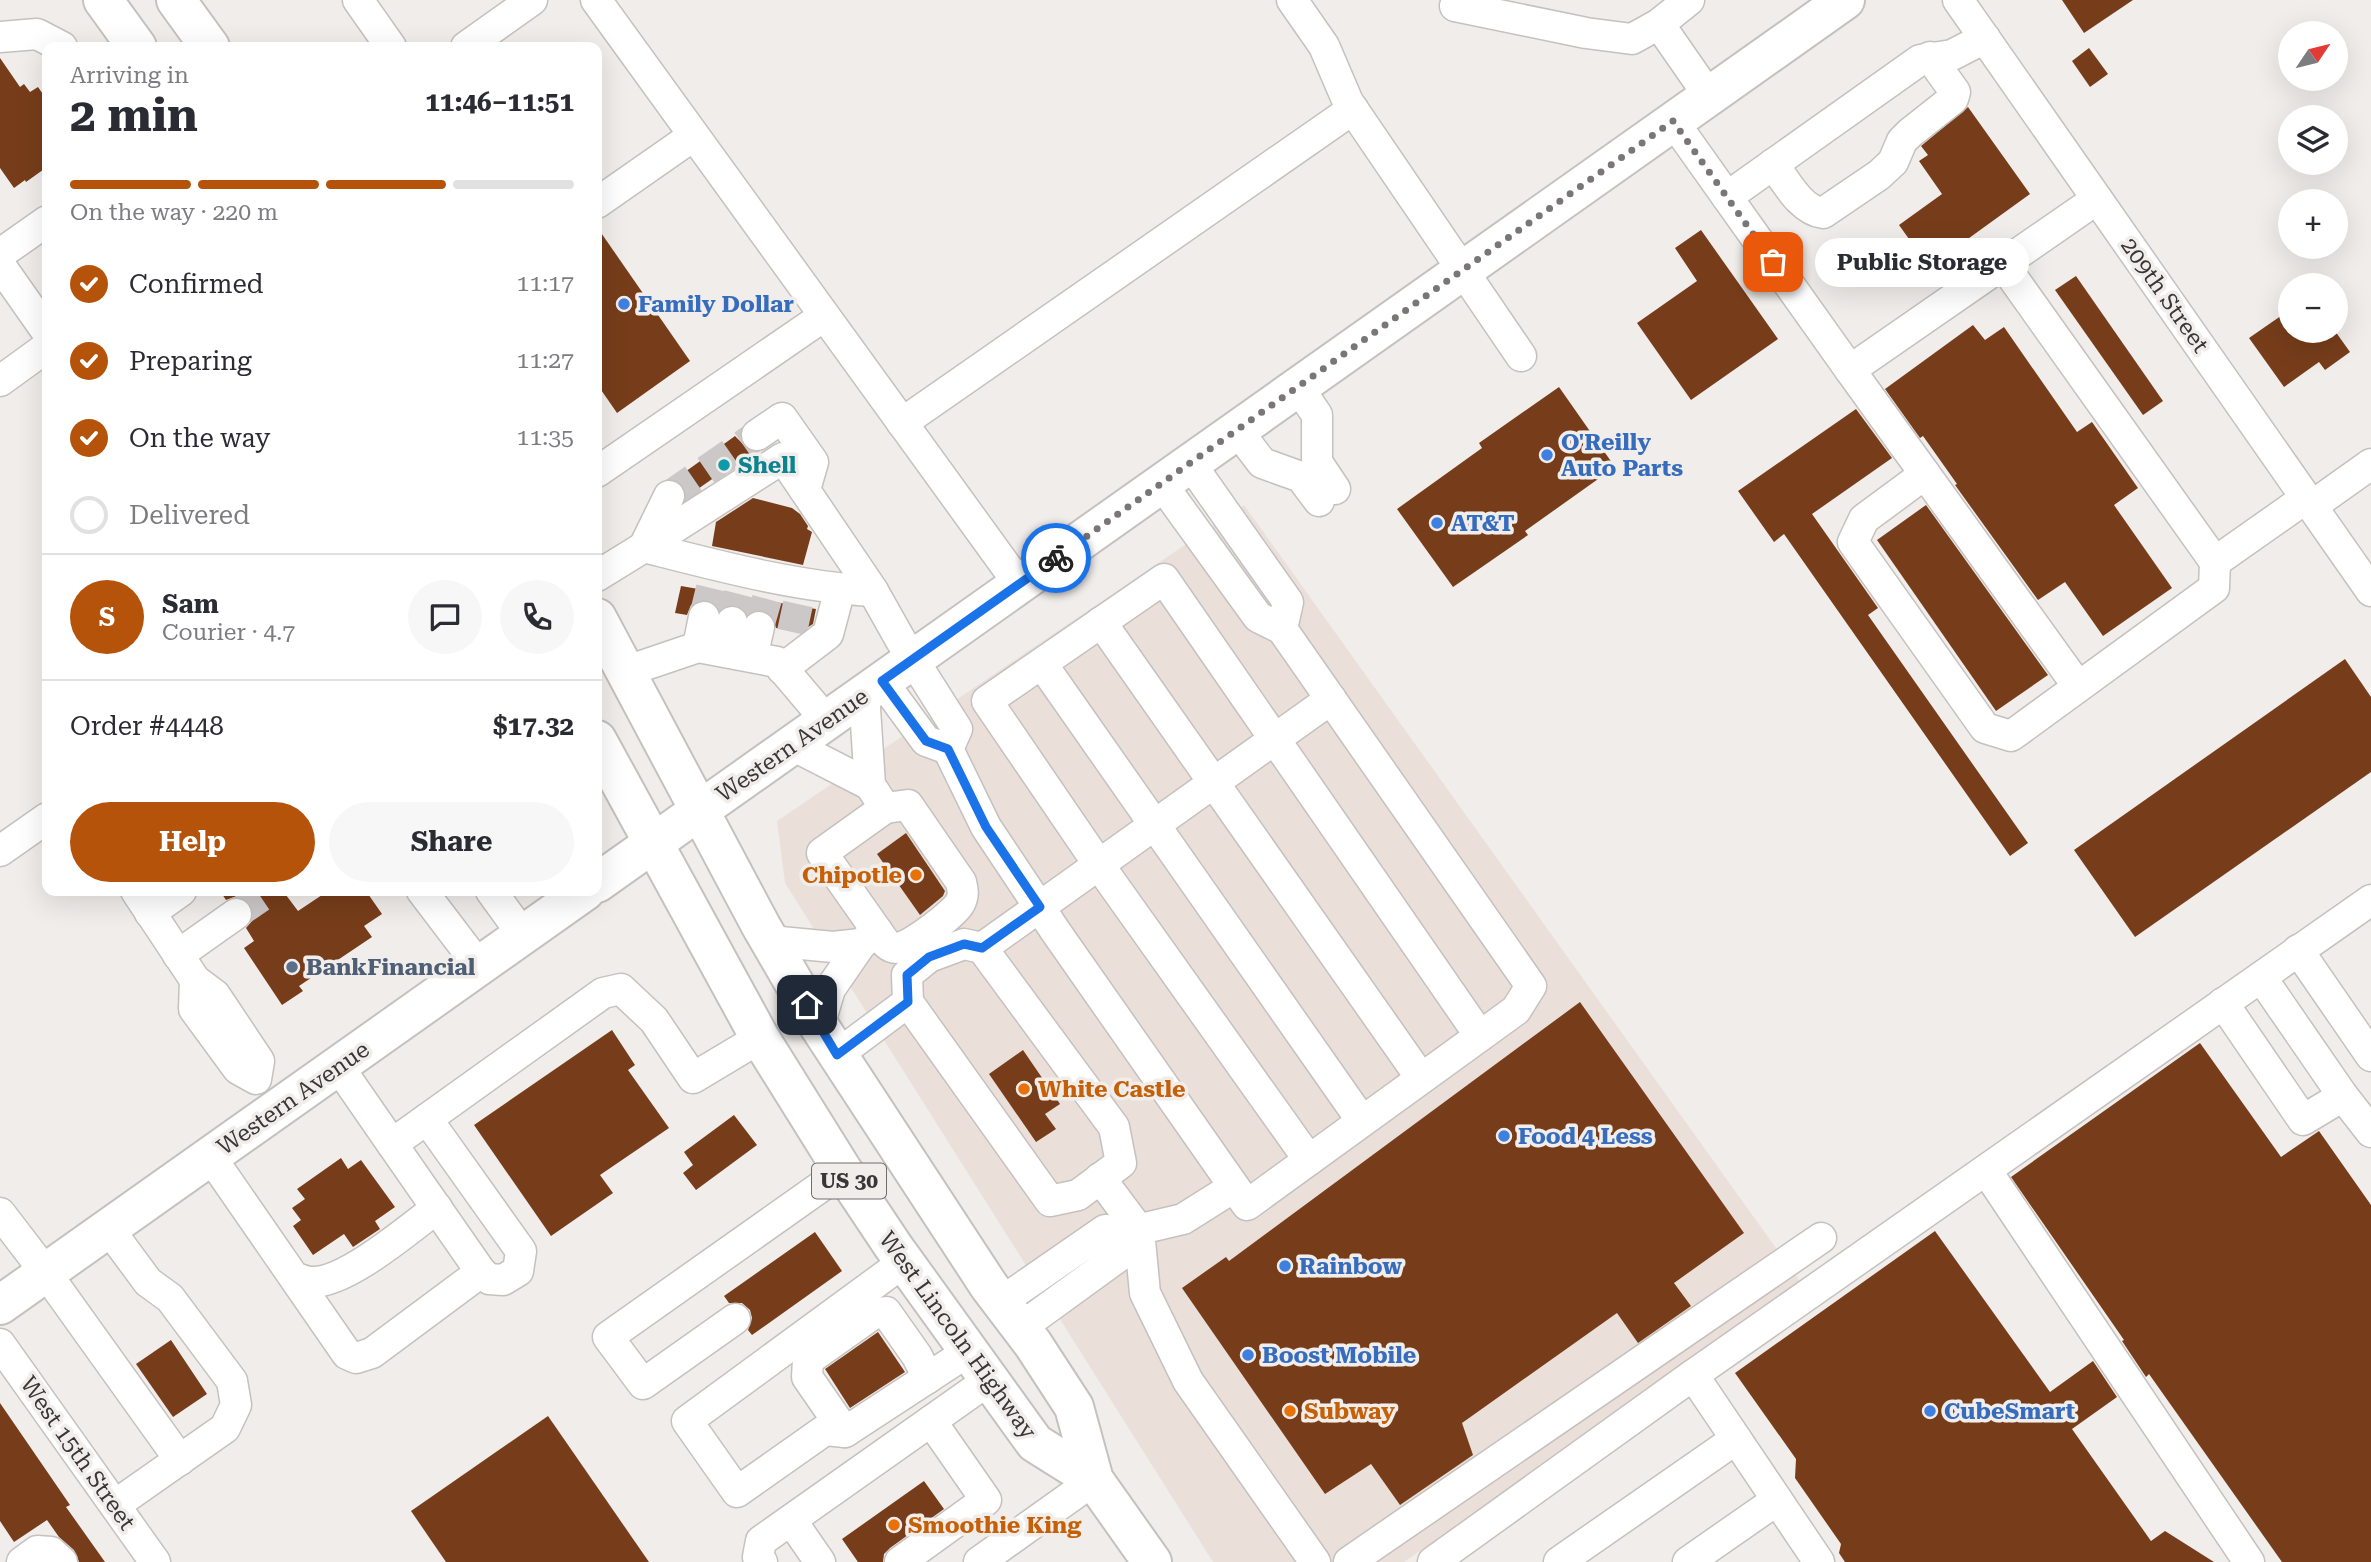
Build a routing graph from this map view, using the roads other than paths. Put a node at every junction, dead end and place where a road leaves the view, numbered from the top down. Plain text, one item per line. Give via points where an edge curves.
1 (103, 0) edge
2 (176, 0) edge
3 (358, 0) edge
4 (532, 0) edge
5 (596, 0) edge
6 (1292, 0) edge
7 (1458, 0) edge
8 (1689, 0) edge
9 (1844, 0) edge
10 (1958, 0) edge
11 (1558, 14) edge
12 (1659, 23) junction
13 (0, 37) edge
14 (1985, 38) junction
15 (52, 42) edge
16 (133, 42) edge
17 (206, 42) edge
18 (387, 42) edge
19 (473, 42) edge
20 (1930, 57) junction
21 (1709, 96) junction
22 (1353, 109) junction
23 (1673, 121) junction
24 (693, 136) junction
25 (1773, 164) junction
26 (1727, 197) junction
27 (2097, 198) junction
28 (602, 200) edge
29 (42, 225) edge
30 (0, 254) edge
31 (2003, 264) junction
32 (0, 265) edge
33 (1462, 270) junction
34 (824, 316) junction
35 (42, 325) edge
36 (42, 350) edge
37 (1521, 356) dead end
38 (1850, 370) junction
39 (1, 379) edge
40 (1297, 387) junction
41 (902, 423) junction
42 (1237, 430) junction
43 (757, 435) tunnel mouth
44 (602, 462) edge
45 (2371, 464) edge
46 (1176, 473) junction
47 (1925, 474) junction
48 (805, 490) junction
49 (669, 495) tunnel mouth
50 (2309, 502) junction
51 (644, 547) junction
52 (2215, 562) junction
53 (602, 573) edge
54 (1019, 584) junction
55 (840, 589) junction
56 (873, 591) junction
57 (2371, 591) edge
58 (738, 595) junction
59 (797, 606) junction
60 (1101, 622) junction
61 (602, 627) edge
62 (710, 649) junction
63 (914, 659) junction
64 (770, 663) junction
65 (1042, 663) junction
66 (627, 671) junction
67 (2077, 685) junction
68 (873, 687) junction
69 (1331, 699) junction
70 (826, 720) junction
71 (1275, 740) junction
72 (792, 745) junction
73 (948, 749) junction
74 (602, 756) edge
75 (1213, 783) junction
76 (877, 796) junction
77 (700, 810) junction
78 (42, 822) edge
79 (1154, 825) junction
80 (652, 843) junction
81 (0, 851) edge
82 (1099, 865) junction
83 (602, 876) edge
84 (164, 896) edge
85 (426, 896) edge
86 (495, 896) edge
87 (574, 896) edge
88 (2371, 900) edge
89 (143, 902) edge
90 (1040, 907) junction
91 (236, 914) tunnel mouth
92 (523, 935) junction
93 (875, 940) junction
94 (770, 941) junction
95 (982, 948) junction
96 (2298, 950) junction
97 (178, 955) junction
98 (479, 966) junction
99 (2261, 976) junction
100 (908, 1002) junction
101 (2223, 1003) junction
102 (1480, 1036) junction
103 (760, 1038) junction
104 (828, 1040) junction
105 (2371, 1056) edge
106 (338, 1066) junction
107 (1421, 1079) junction
108 (267, 1094) junction
109 (2343, 1096) junction
110 (427, 1119) junction
111 (1362, 1121) junction
112 (2371, 1132) edge
113 (392, 1144) junction
114 (210, 1156) junction
115 (1309, 1160) junction
116 (1986, 1170) junction
117 (843, 1171) junction
118 (1100, 1178) junction
119 (1234, 1186) junction
120 (437, 1208) junction
121 (0, 1213) edge
122 (108, 1228) junction
123 (1134, 1231) junction
124 (1821, 1238) dead end
125 (904, 1262) junction
126 (481, 1272) junction
127 (46, 1273) junction
128 (295, 1278) junction
129 (0, 1305) edge
130 (1010, 1315) junction
131 (735, 1319) dead end
132 (0, 1343) edge
133 (774, 1358) junction
134 (979, 1365) junction
135 (1693, 1375) junction
136 (928, 1378) junction
137 (931, 1421) junction
138 (835, 1431) junction
139 (1736, 1439) junction
140 (180, 1460) junction
141 (1094, 1480) junction
142 (1777, 1500) junction
143 (115, 1505) junction
144 (791, 1520) junction
145 (1308, 1559) edge
146 (1816, 1561) edge
147 (22, 1562) edge
148 (62, 1562) edge
149 (155, 1562) edge
150 (762, 1562) edge
151 (820, 1562) edge
152 (900, 1562) edge
153 (979, 1562) edge
154 (1152, 1562) edge
155 (1349, 1562) edge
156 (1433, 1562) edge
157 (1559, 1562) edge
158 (1688, 1562) edge
159 (2249, 1562) edge

1 - 16 main road
2 - 17 main road
3 - 18 street
4 - 19 street
5 - 24 street
6 - 22 street via 1324,46
7 - 11 street via 1455,6
8 - 12 street
9 - 21 main road, Western Avenue
10 - 14 street, 209th Street
11 - 12 street via 1632,39
12 - 21 street
13 - 15 street via 37,34
14 - 20 street via 1951,55
14 - 27 street, 209th Street
20 - 25 street
20 - 25 street via 1955,92 1953,99 1902,141 1893,162 1879,175 1823,213 1806,207
21 - 23 main road, Western Avenue
22 - 33 street
22 - 41 street
23 - 26 street
23 - 33 main road, Western Avenue
24 - 28 street
24 - 34 street
25 - 26 street
26 - 38 street
27 - 31 street
27 - 50 street, 209th Street
29 - 30 street
31 - 38 street
31 - 52 street
32 - 35 street
33 - 37 street
33 - 40 main road, Western Avenue
34 - 41 street
34 - 44 street
36 - 39 street
38 - 47 street
40 - 42 main road, Western Avenue
40 - 42 street via 1317,415 1317,462 1327,495 1301,477 1262,463
41 - 54 street
42 - 46 main road, Western Avenue
43 - 48 street via 782,418 813,462
45 - 50 street
46 - 54 main road, Western Avenue
46 - 69 street via 1288,602 1282,629
47 - 67 street
47 - 67 street via 1864,519 1853,542 1977,717 1985,728 2011,736
48 - 51 street via 783,458
48 - 56 street
49 - 51 street
50 - 52 street
50 - 57 street, 209th Street
51 - 53 street
51 - 58 street
52 - 67 street via 2214,588
54 - 63 main road, Western Avenue
55 - 56 street
55 - 59 street
55 - 64 street via 828,634
56 - 63 street
58 - 59 street
58 - 62 street
58 - 64 street
59 - 64 street
60 - 65 street
60 - 71 street via 1164,579
60 - 75 street
61 - 66 main road, US 30
62 - 64 street
62 - 66 street
63 - 68 main road, Western Avenue
63 - 73 street via 957,729
64 - 70 street
65 - 79 street
65 - 82 street via 987,701
66 - 77 main road, US 30
68 - 70 main road, Western Avenue
68 - 73 street via 926,741
68 - 76 street
69 - 71 street
69 - 102 street via 1531,986 1516,1010
70 - 72 main road, Western Avenue
71 - 75 street
71 - 102 street
72 - 76 street
72 - 77 main road, Western Avenue
73 - 90 street via 986,827
74 - 80 main road, US 30
75 - 79 street
75 - 107 street
76 - 93 street via 822,853
76 - 93 street via 908,805 961,882 964,894 958,907 909,946 898,949
77 - 80 main road, Western Avenue
77 - 94 main road, West Lincoln Highway / US 30
78 - 81 street
79 - 82 street
79 - 111 street
80 - 83 main road, Western Avenue
80 - 103 main road, West Lincoln Highway / US 30
82 - 90 street
82 - 115 street
84 - 89 street
85 - 98 street
86 - 92 street
87 - 92 main road, Western Avenue
88 - 96 street
89 - 97 street
90 - 95 street
90 - 119 street
91 - 97 street
92 - 98 main road, Western Avenue
93 - 94 street via 833,947
93 - 104 street via 830,989
94 - 104 main road, West Lincoln Highway / US 30
95 - 100 street via 964,944 929,957 907,975
95 - 118 street via 1114,1127 1121,1163
96 - 99 street
96 - 105 street
97 - 108 street via 195,980 194,1009 239,1069
98 - 106 main road, Western Avenue
99 - 101 street
99 - 109 street
100 - 104 street
100 - 118 street via 1050,1201 1078,1195
101 - 109 street via 2303,1120
101 - 116 street
102 - 107 street
103 - 110 street via 693,1078 654,1020 621,989 603,993
103 - 117 main road, West Lincoln Highway / US 30
104 - 130 main road, West Lincoln Highway / US 30
106 - 108 main road, Western Avenue
106 - 113 street
107 - 111 street
108 - 114 main road, Western Avenue
109 - 112 street
110 - 113 street
110 - 126 street via 521,1251 518,1271 503,1280 489,1279
111 - 115 street
113 - 120 street
114 - 122 main road, Western Avenue
114 - 128 street
115 - 119 street via 1247,1205
116 - 135 street
116 - 159 street
117 - 125 main road, West Lincoln Highway / US 30
117 - 131 street via 608,1337 643,1384
118 - 123 street
119 - 123 street via 1183,1219
120 - 126 street
120 - 128 street via 366,1261 312,1282
121 - 127 street
122 - 127 main road, Western Avenue
122 - 140 street via 148,1282 170,1298 232,1381 236,1405 225,1428
123 - 130 street via 1122,1254
123 - 145 street via 1145,1293 1188,1381
124 - 155 street
125 - 133 street
125 - 134 main road, West Lincoln Highway / US 30
126 - 128 street via 382,1345 356,1358 347,1353
127 - 129 main road, Western Avenue
127 - 140 street
130 - 141 main road, West Lincoln Highway / US 30 via 1074,1407
132 - 143 street, West 15th Street
133 - 138 street
133 - 138 street via 687,1421 737,1492
134 - 136 street
134 - 137 street
134 - 141 main road, West Lincoln Highway / US 30 via 1035,1443
135 - 139 street
135 - 156 street
136 - 138 street
136 - 138 street via 886,1312 873,1314 808,1360 807,1377
137 - 144 street
137 - 152 street via 986,1500
139 - 142 street
139 - 157 street
140 - 143 street
141 - 153 street
141 - 154 main road, West Lincoln Highway / US 30
142 - 146 street
142 - 158 street
143 - 149 street, West 15th Street
144 - 150 street via 761,1541 758,1557
144 - 151 street
147 - 148 street via 37,1551 51,1552

